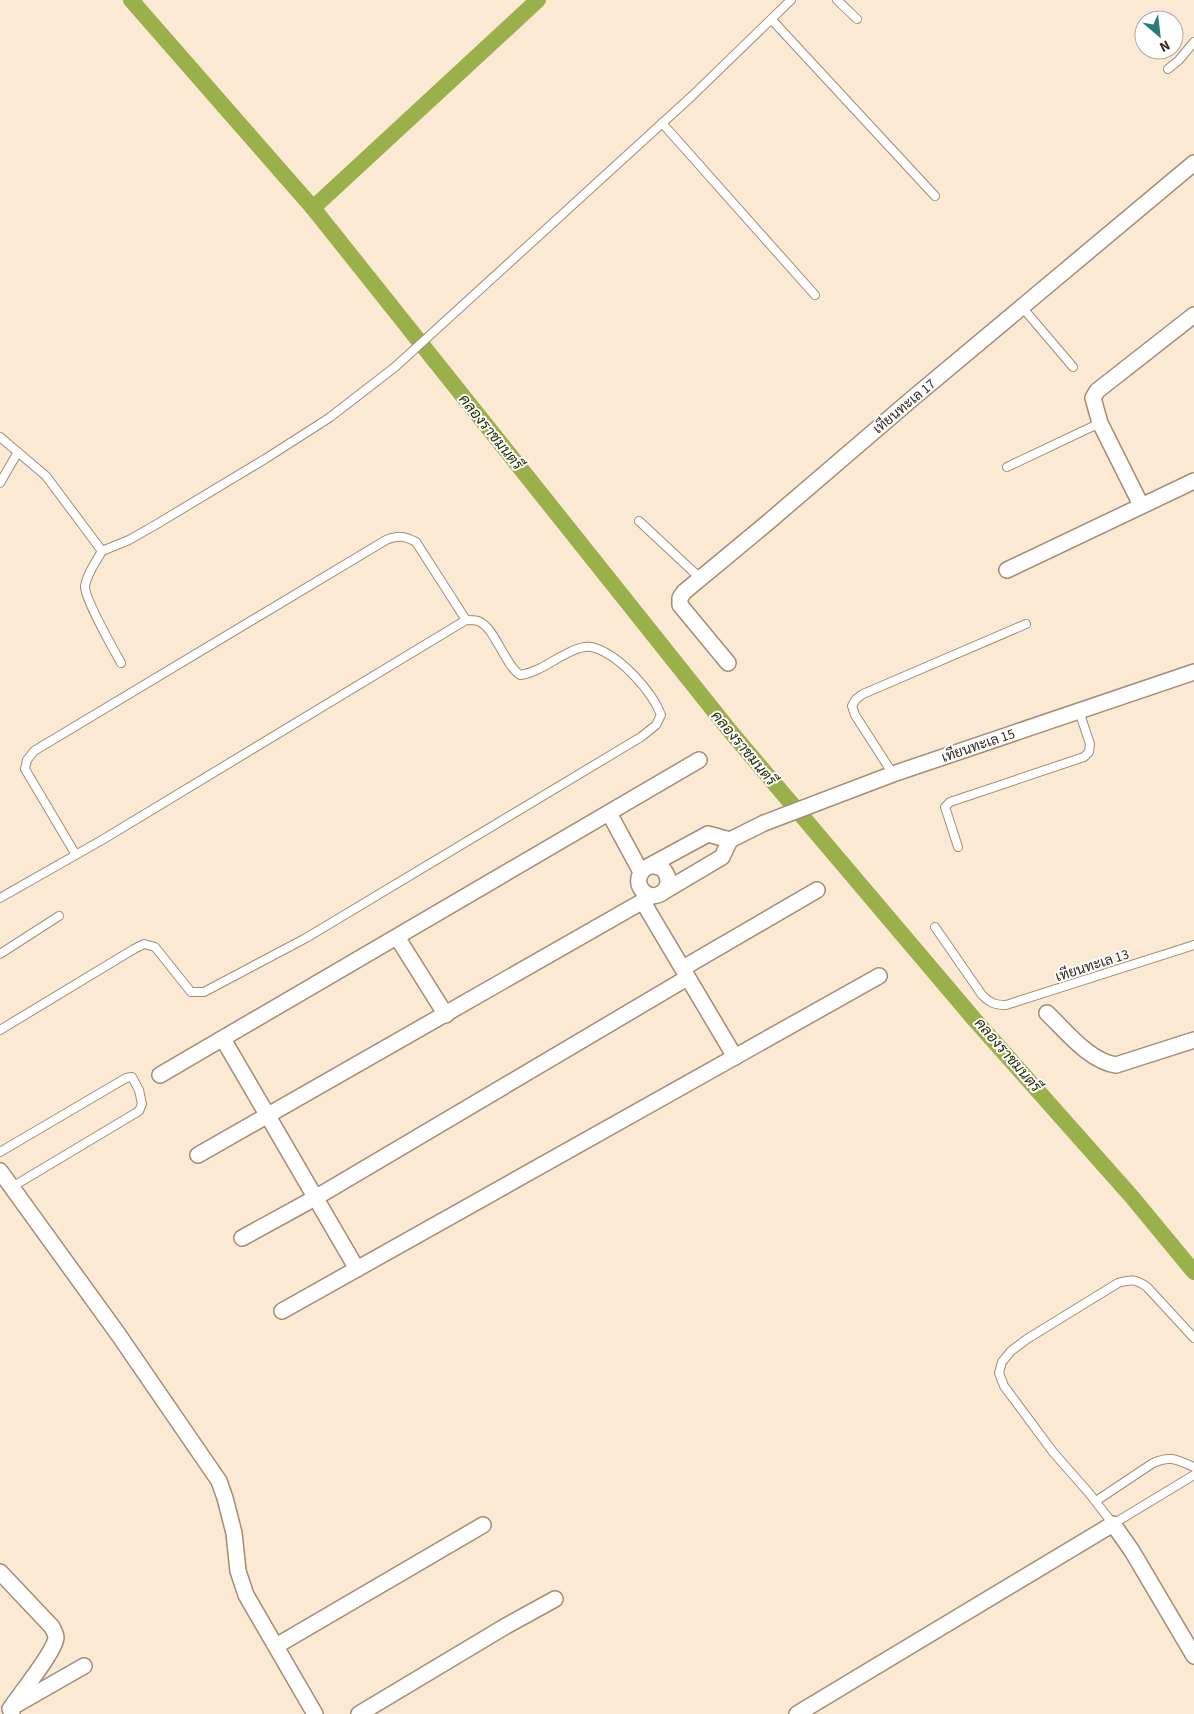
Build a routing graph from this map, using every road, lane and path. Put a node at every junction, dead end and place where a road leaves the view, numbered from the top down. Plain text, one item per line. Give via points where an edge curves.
1 (791, 0) edge
2 (837, 0) edge
3 (857, 19) dead end
4 (772, 20) junction
5 (1194, 42) edge
6 (1168, 69) dead end
7 (662, 123) junction
8 (1194, 163) edge
9 (935, 196) dead end
10 (815, 295) dead end
11 (1022, 307) junction
12 (1194, 315) edge
13 (1073, 367) dead end
14 (1100, 422) junction
15 (0, 437) edge
16 (18, 452) junction
17 (1007, 467) dead end
18 (1194, 481) edge
19 (0, 482) edge
20 (1141, 506) junction
21 (639, 520) dead end
22 (102, 551) junction
23 (1007, 570) dead end
24 (700, 578) junction
25 (466, 620) junction
26 (1026, 624) dead end
27 (121, 663) dead end
28 (728, 663) dead end
29 (1194, 672) edge
30 (1079, 711) junction
31 (699, 760) dead end
32 (893, 774) junction
33 (609, 813) junction
34 (730, 840) junction
35 (958, 847) dead end
36 (76, 855) junction
37 (645, 869) junction
38 (817, 890) dead end
39 (652, 897) junction
40 (0, 898) edge
41 (59, 916) dead end
42 (934, 927) dead end
43 (397, 937) junction
44 (1194, 945) edge
45 (0, 954) edge
46 (685, 973) junction
47 (878, 976) dead end
48 (1047, 1013) dead end
49 (446, 1015) junction
50 (0, 1030) edge
51 (222, 1039) junction
52 (1194, 1040) edge
53 (735, 1057) junction
54 (160, 1075) dead end
55 (268, 1116) junction
56 (0, 1152) edge
57 (198, 1155) dead end
58 (0, 1171) edge
59 (12, 1187) junction
60 (315, 1198) junction
61 (242, 1238) dead end
62 (357, 1269) junction
63 (282, 1311) dead end
64 (1194, 1338) edge
65 (1194, 1467) edge
66 (1194, 1475) edge
67 (1096, 1501) junction
68 (1114, 1524) junction
69 (483, 1525) dead end
70 (1, 1575) edge
71 (555, 1599) dead end
72 (276, 1646) junction
73 (1194, 1656) edge
74 (84, 1666) dead end
75 (11, 1711) edge
76 (315, 1714) edge
77 (359, 1714) edge
78 (797, 1714) edge

1 - 4 lane
2 - 3 lane
4 - 7 lane
4 - 9 lane
5 - 6 lane
7 - 10 lane
7 - 22 lane via 395,367 328,418 265,459 129,540
8 - 11 street, เทียนทะเล 17
11 - 13 lane
11 - 24 street, เทียนทะเล 17
12 - 14 street via 1097,391 1093,398
14 - 17 lane
14 - 20 street
15 - 16 lane
16 - 19 lane
16 - 22 lane via 46,476
18 - 20 street
20 - 23 street
21 - 24 lane
22 - 27 lane via 88,575 85,588
24 - 28 street, เทียนทะเล 17 via 684,592 680,605
25 - 36 lane
25 - 36 lane via 416,542 397,535 50,741 29,755 25,769
25 - 50 lane via 479,622 487,628 520,676 580,648 593,647 624,666 644,688 661,715 656,725 396,886 204,992 191,992 155,947 144,944
26 - 32 lane via 856,699 852,706 855,715
29 - 30 street, เทียนทะเล 15
30 - 32 street, เทียนทะเล 15
30 - 35 lane via 1090,744 1084,757 950,802 945,807
31 - 33 street
32 - 34 street, เทียนทะเล 15 via 764,822
33 - 37 street
33 - 43 street
34 - 37 street via 708,834
34 - 39 street via 722,857
36 - 40 lane
37 - 39 street via 639,876 639,885
37 - 39 street via 659,867 667,874 668,884
38 - 46 street
39 - 46 street
39 - 49 street
41 - 45 lane
42 - 44 lane, เทียนทะเล 13 via 982,995 990,1003 998,1005
43 - 49 street
43 - 51 street
46 - 53 street
46 - 60 street
47 - 53 street
48 - 52 street via 1094,1057 1105,1063 1116,1065
49 - 55 street
51 - 54 street
51 - 55 street
53 - 62 street
55 - 57 street
55 - 60 street
56 - 59 lane via 126,1078 132,1078 140,1090 142,1104 139,1110
58 - 59 street
59 - 72 street via 219,1481 234,1533 242,1585
60 - 61 street
60 - 62 street
62 - 63 street
64 - 67 lane via 1147,1287 1132,1279 1118,1283 1027,1339 1002,1362 999,1373 1004,1386 1053,1452
65 - 67 lane via 1174,1458 1161,1460
66 - 68 lane
67 - 68 lane
68 - 73 street
68 - 78 street
69 - 72 street
70 - 75 street via 52,1627 56,1636
71 - 77 street
72 - 76 street
74 - 75 street

